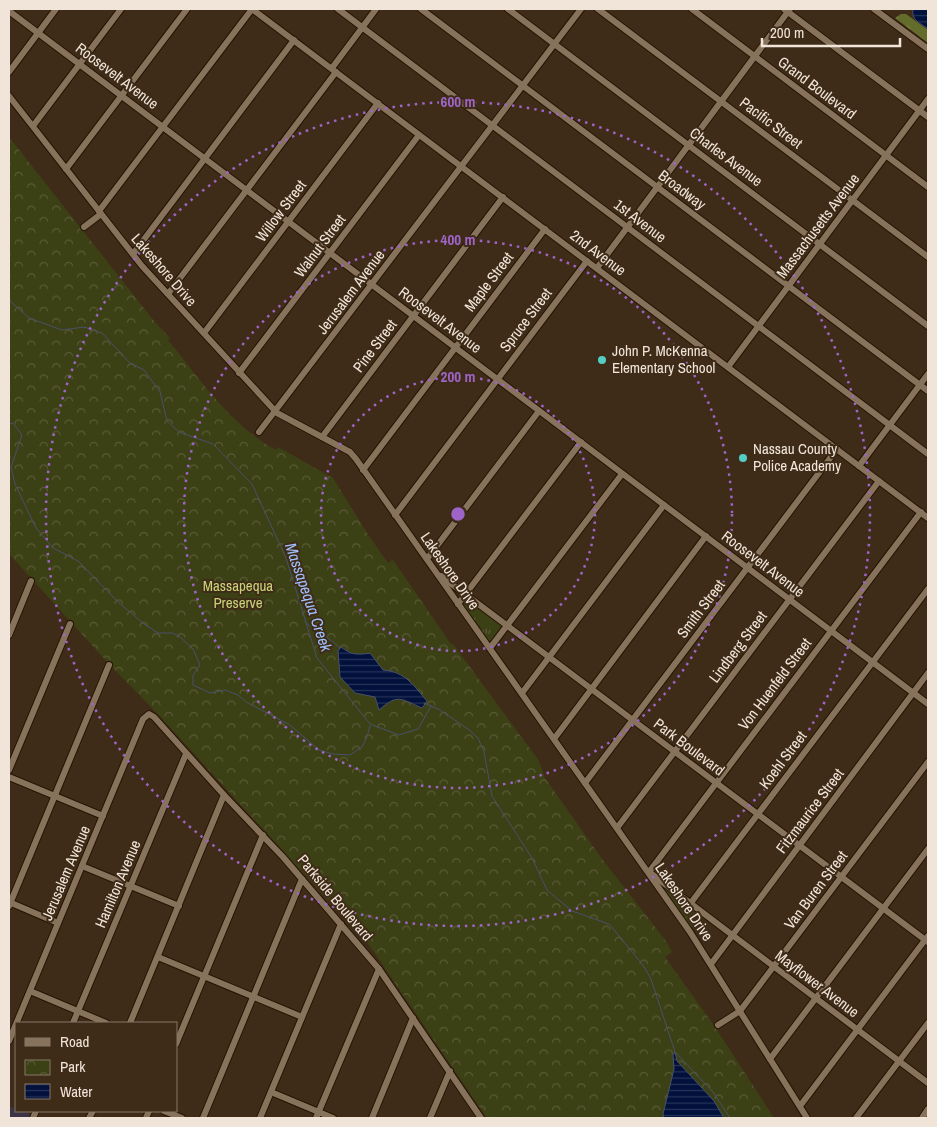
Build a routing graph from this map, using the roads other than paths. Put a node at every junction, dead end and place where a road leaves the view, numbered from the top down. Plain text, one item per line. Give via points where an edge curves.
1 (56, 9) edge
2 (121, 9) edge
3 (187, 9) edge
4 (252, 9) edge
5 (338, 9) edge
6 (376, 9) edge
7 (421, 9) edge
8 (508, 9) edge
9 (581, 9) edge
10 (598, 9) edge
11 (692, 9) edge
12 (874, 9) edge
13 (787, 10) edge
14 (9, 11) edge
15 (362, 27) junction
16 (38, 32) junction
17 (294, 40) junction
18 (554, 44) junction
19 (928, 49) edge
20 (754, 56) junction
21 (80, 64) junction
22 (334, 70) junction
23 (9, 72) edge
24 (523, 85) junction
25 (9, 96) edge
26 (121, 96) junction
27 (928, 99) edge
28 (720, 101) junction
29 (378, 103) junction
30 (920, 111) junction
31 (928, 117) edge
32 (492, 125) junction
33 (33, 126) junction
34 (163, 127) junction
35 (420, 134) junction
36 (688, 144) junction
37 (886, 155) junction
38 (205, 158) junction
39 (461, 166) junction
40 (66, 169) junction
41 (656, 186) junction
42 (928, 187) edge
43 (247, 190) junction
44 (503, 197) junction
45 (852, 200) junction
46 (100, 213) junction
47 (288, 222) junction
48 (626, 226) junction
49 (84, 228) dead end
50 (545, 229) junction
51 (820, 244) junction
52 (330, 253) junction
53 (132, 254) junction
54 (928, 257) edge
55 (587, 261) junction
56 (597, 268) junction
57 (372, 284) junction
58 (788, 286) junction
59 (168, 294) junction
60 (414, 316) junction
61 (758, 326) junction
62 (928, 326) edge
63 (204, 333) junction
64 (455, 348) junction
65 (728, 367) junction
66 (240, 373) junction
67 (928, 374) edge
68 (497, 379) junction
69 (920, 385) junction
70 (928, 391) edge
71 (276, 411) junction
72 (539, 411) junction
73 (890, 425) junction
74 (260, 432) dead end
75 (322, 437) junction
76 (581, 442) junction
77 (837, 449) junction
78 (928, 454) edge
79 (860, 466) junction
80 (363, 470) junction
81 (622, 474) junction
82 (879, 480) junction
83 (664, 505) junction
84 (921, 512) junction
85 (395, 515) junction
86 (928, 518) edge
87 (706, 536) junction
88 (427, 559) junction
89 (748, 568) junction
90 (436, 572) junction
91 (32, 581) dead end
92 (928, 589) edge
93 (466, 594) junction
94 (789, 599) junction
95 (458, 604) junction
96 (70, 624) dead end
97 (508, 626) junction
98 (831, 631) junction
99 (9, 635) edge
100 (490, 648) junction
101 (549, 657) junction
102 (873, 662) junction
103 (109, 665) dead end
104 (928, 674) edge
105 (591, 688) junction
106 (522, 693) junction
107 (914, 693) junction
108 (928, 704) edge
109 (146, 715) joint
110 (633, 720) junction
111 (554, 739) junction
112 (674, 751) junction
113 (186, 754) junction
114 (928, 762) edge
115 (9, 770) edge
116 (9, 777) edge
117 (585, 783) junction
118 (716, 783) junction
119 (224, 795) junction
120 (55, 796) junction
121 (758, 814) junction
122 (103, 816) junction
123 (617, 828) junction
124 (263, 835) junction
125 (799, 846) junction
126 (928, 849) edge
127 (82, 866) junction
128 (649, 872) junction
129 (842, 877) junction
130 (302, 879) junction
131 (130, 886) junction
132 (9, 904) edge
133 (690, 904) junction
134 (179, 906) junction
135 (884, 908) junction
136 (58, 923) junction
137 (341, 924) junction
138 (732, 936) junction
139 (927, 939) edge
140 (158, 957) junction
141 (711, 964) junction
142 (774, 967) junction
143 (379, 969) junction
144 (204, 976) junction
145 (30, 991) junction
146 (253, 996) junction
147 (816, 998) junction
148 (78, 1011) junction
149 (740, 1011) junction
150 (302, 1017) junction
151 (413, 1018) junction
152 (17, 1022) edge
153 (73, 1022) edge
154 (104, 1022) edge
155 (130, 1022) edge
156 (928, 1023) edge
157 (718, 1025) dead end
158 (15, 1027) edge
159 (857, 1030) junction
160 (178, 1039) edge
161 (9, 1041) edge
162 (770, 1059) junction
163 (899, 1061) junction
164 (450, 1071) junction
165 (928, 1083) edge
166 (271, 1092) junction
167 (800, 1106) junction
168 (928, 1109) edge
169 (167, 1112) edge
170 (317, 1115) edge
171 (182, 1118) edge
172 (203, 1118) edge
173 (260, 1118) edge
174 (333, 1118) edge
175 (372, 1118) edge
176 (430, 1118) edge
177 (481, 1118) edge
178 (807, 1118) edge
179 (856, 1118) edge
180 (922, 1118) edge

1 - 16 street
2 - 21 street
3 - 26 street
4 - 17 street, 2nd Avenue
4 - 34 street
5 - 15 street, 1st Avenue
6 - 15 street
7 - 24 street, Broadway
8 - 18 street, Charles Avenue
9 - 18 street, Jerusalem Avenue
10 - 28 street, Pacific Street
11 - 20 street, Grand Boulevard
12 - 19 street
13 - 20 street
13 - 30 street
14 - 16 street, Roosevelt Avenue
15 - 22 street
15 - 32 street, 1st Avenue
16 - 21 street, Roosevelt Avenue
16 - 23 street
17 - 22 street, 2nd Avenue
17 - 38 street
18 - 24 street, Jerusalem Avenue
18 - 36 street, Charles Avenue
20 - 28 street
20 - 37 street, Grand Boulevard
21 - 26 street, Roosevelt Avenue
21 - 33 street
22 - 29 street, 2nd Avenue
22 - 43 street
24 - 32 street, Jerusalem Avenue
24 - 41 street, Broadway
25 - 33 street, Lakeshore Drive
26 - 34 street, Roosevelt Avenue
26 - 40 street
27 - 30 street, Massachusetts Avenue
28 - 36 street
28 - 45 street, Pacific Street
29 - 35 street, 2nd Avenue
29 - 47 street, Willow Street
30 - 31 street
30 - 37 street, Massachusetts Avenue
32 - 39 street, Jerusalem Avenue
32 - 48 street, 1st Avenue
33 - 40 street, Lakeshore Drive
34 - 38 street, Roosevelt Avenue
34 - 46 street
35 - 39 street, 2nd Avenue
35 - 52 street, Walnut Street
36 - 41 street
36 - 51 street, Charles Avenue
37 - 42 street, Grand Boulevard
37 - 45 street, Massachusetts Avenue
38 - 43 street, Roosevelt Avenue
38 - 53 street
39 - 44 street, 2nd Avenue
39 - 57 street, Jerusalem Avenue
40 - 46 street, Lakeshore Drive
41 - 48 street
41 - 58 street, Broadway
43 - 47 street, Roosevelt Avenue
43 - 59 street
44 - 50 street, 2nd Avenue
44 - 60 street, Pine Street
45 - 51 street, Massachusetts Avenue
45 - 54 street, Pacific Street
46 - 49 street
46 - 53 street, Lakeshore Drive
47 - 52 street, Roosevelt Avenue
47 - 63 street, Willow Street
48 - 56 street
48 - 61 street, 1st Avenue
50 - 55 street, 2nd Avenue
50 - 64 street, Maple Street
51 - 58 street, Massachusetts Avenue
51 - 62 street, Charles Avenue
52 - 57 street, Roosevelt Avenue
52 - 66 street, Walnut Street
53 - 59 street, Lakeshore Drive
55 - 56 street, 2nd Avenue
55 - 68 street, Spruce Street
56 - 65 street, 2nd Avenue
57 - 60 street, Roosevelt Avenue
57 - 71 street, Jerusalem Avenue
58 - 61 street, Massachusetts Avenue
58 - 69 street, Broadway
59 - 63 street, Lakeshore Drive
60 - 64 street, Roosevelt Avenue
60 - 75 street, Pine Street
61 - 65 street, Massachusetts Avenue
61 - 73 street, 1st Avenue
63 - 66 street, Lakeshore Drive
64 - 68 street, Roosevelt Avenue
64 - 80 street, Maple Street
65 - 77 street, 2nd Avenue
66 - 71 street, Lakeshore Drive
67 - 69 street
68 - 72 street, Roosevelt Avenue
68 - 85 street, Spruce Street
69 - 70 street, Broadway
69 - 73 street
71 - 74 street, Jerusalem Avenue
71 - 75 street, Lakeshore Drive
72 - 76 street, Roosevelt Avenue
72 - 88 street
73 - 78 street, 1st Avenue
73 - 79 street
75 - 80 street, Lakeshore Drive via 350,452
76 - 81 street, Roosevelt Avenue
76 - 93 street
77 - 79 street, 2nd Avenue
77 - 89 street, Smith Street
79 - 82 street, 2nd Avenue
80 - 85 street, Lakeshore Drive
81 - 83 street, Roosevelt Avenue
81 - 97 street
82 - 84 street, 2nd Avenue
82 - 94 street, Lindberg Street
83 - 87 street, Roosevelt Avenue
83 - 101 street
84 - 86 street, 2nd Avenue
84 - 98 street, Von Huenfeld Street
85 - 88 street, Lakeshore Drive
87 - 89 street, Roosevelt Avenue
87 - 105 street
88 - 90 street, Lakeshore Drive
89 - 94 street, Roosevelt Avenue
89 - 110 street, Smith Street
90 - 93 street, Park Boulevard
90 - 95 street, Lakeshore Drive
91 - 99 street
92 - 102 street, Koehl Street
93 - 95 street
93 - 97 street, Park Boulevard
94 - 98 street, Roosevelt Avenue
94 - 112 street, Lindberg Street
95 - 100 street, Lakeshore Drive
96 - 115 street
97 - 100 street
97 - 101 street, Park Boulevard
98 - 102 street, Roosevelt Avenue
98 - 118 street, Von Huenfeld Street
100 - 106 street, Lakeshore Drive
101 - 105 street, Park Boulevard
101 - 106 street
102 - 107 street, Roosevelt Avenue
102 - 121 street, Koehl Street
103 - 120 street
104 - 107 street, Fitzmaurice Street
105 - 110 street, Park Boulevard
105 - 111 street
106 - 111 street, Lakeshore Drive
107 - 108 street, Roosevelt Avenue
107 - 125 street, Fitzmaurice Street
109 - 113 street, Parkside Boulevard via 154,717
109 - 122 street, Jerusalem Avenue
110 - 112 street, Park Boulevard
110 - 117 street, Smith Street
111 - 117 street, Lakeshore Drive
112 - 118 street, Park Boulevard
112 - 123 street, Lindberg Street
113 - 119 street, Parkside Boulevard
113 - 131 street, Hamilton Avenue
114 - 129 street, Van Buren Street
116 - 120 street
117 - 123 street, Lakeshore Drive
118 - 121 street, Park Boulevard
118 - 128 street, Von Huenfeld Street
119 - 124 street, Parkside Boulevard
119 - 134 street
120 - 122 street
120 - 132 street
121 - 125 street, Park Boulevard
121 - 133 street, Koehl Street
122 - 127 street, Jerusalem Avenue
123 - 128 street, Lakeshore Drive
124 - 130 street, Parkside Boulevard
124 - 144 street
125 - 129 street, Park Boulevard
125 - 138 street, Fitzmaurice Street
126 - 135 street
127 - 131 street
127 - 136 street, Jerusalem Avenue
128 - 133 street
128 - 141 street, Lakeshore Drive
129 - 135 street, Park Boulevard
129 - 142 street, Van Buren Street
130 - 137 street, Parkside Boulevard
130 - 146 street
131 - 134 street
131 - 148 street, Hamilton Avenue
132 - 136 street
133 - 138 street, Mayflower Avenue
134 - 140 street
135 - 139 street, Park Boulevard
135 - 147 street
136 - 145 street, Jerusalem Avenue
137 - 143 street, Parkside Boulevard
137 - 150 street
138 - 141 street, Fitzmaurice Street
138 - 142 street, Mayflower Avenue
139 - 159 street
140 - 144 street
140 - 155 street
141 - 149 street, Lakeshore Drive
142 - 147 street, Mayflower Avenue
142 - 149 street, Van Buren Street
143 - 151 street, Parkside Boulevard
143 - 170 street
144 - 146 street
144 - 160 street
145 - 148 street
145 - 152 street, Jerusalem Avenue
146 - 150 street
146 - 172 street
147 - 159 street, Mayflower Avenue
147 - 162 street
148 - 153 street, Hamilton Avenue
148 - 154 street
149 - 157 street, Van Buren Street
149 - 162 street, Lakeshore Drive
150 - 166 street
151 - 164 street, Parkside Boulevard
151 - 175 street
156 - 163 street
158 - 161 street, Jerusalem Avenue
159 - 163 street, Mayflower Avenue
159 - 167 street
162 - 167 street, Lakeshore Drive
163 - 165 street, Mayflower Avenue
163 - 179 street
164 - 176 street
164 - 177 street, Parkside Boulevard
166 - 170 street
166 - 173 street
167 - 178 street, Lakeshore Drive
168 - 180 street
169 - 171 street
170 - 174 street

